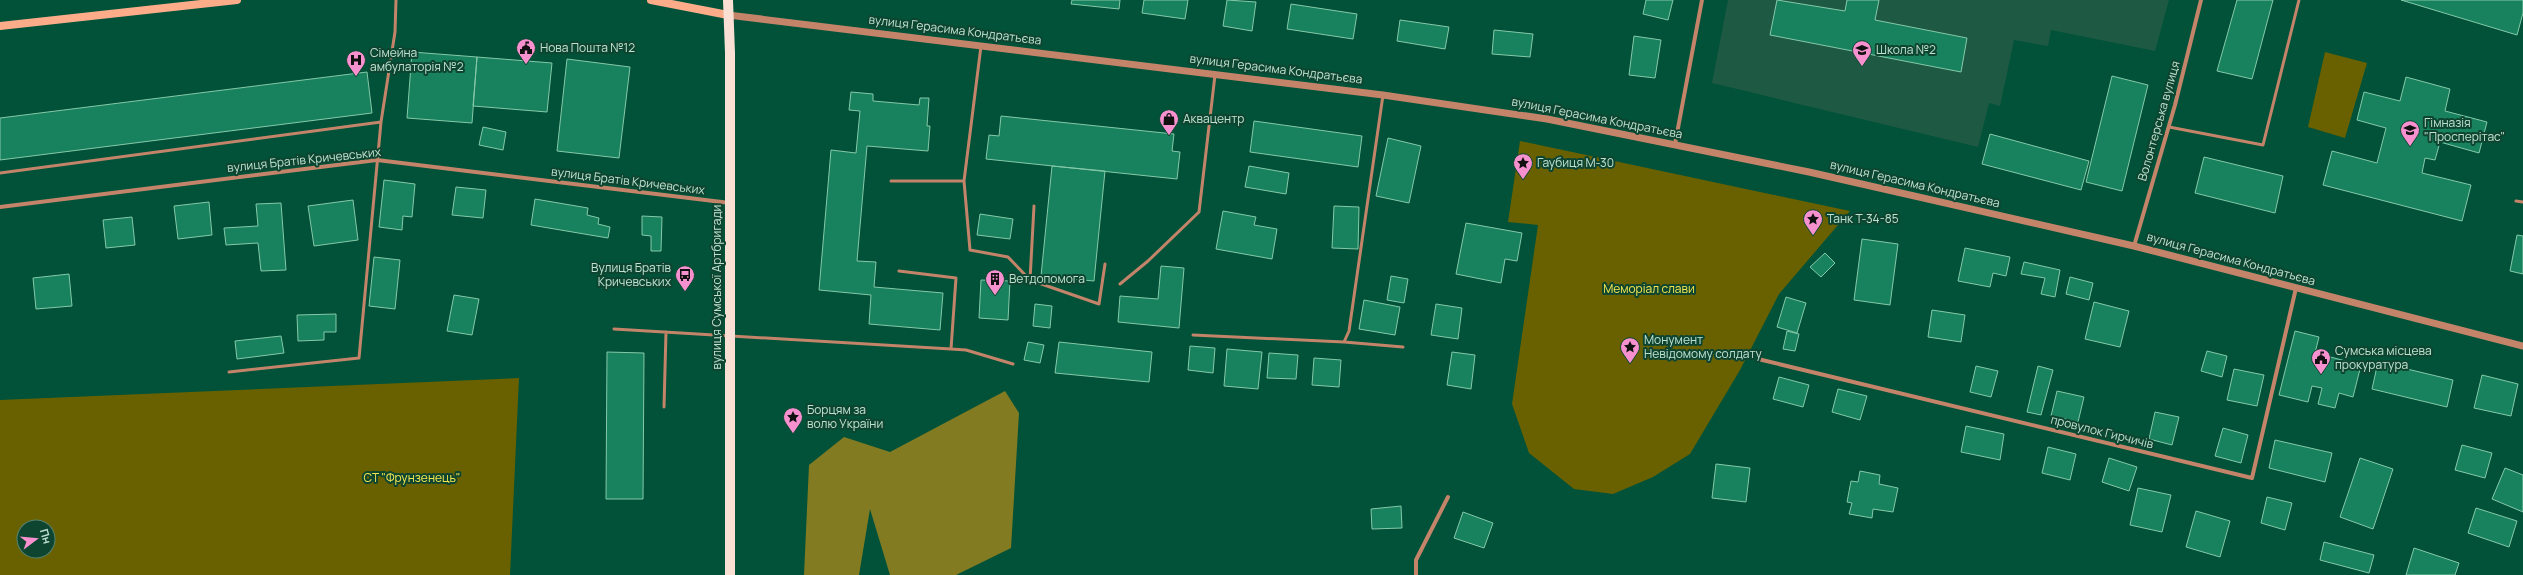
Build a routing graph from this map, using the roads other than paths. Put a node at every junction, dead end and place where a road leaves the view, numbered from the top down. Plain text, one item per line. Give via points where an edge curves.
1 (237, 0) edge
2 (396, 0) edge
3 (652, 0) edge
4 (728, 0) edge
5 (1702, 0) edge
6 (2201, 0) edge
7 (2299, 0) edge
8 (728, 15) junction
9 (0, 26) edge
10 (981, 46) junction
11 (1215, 74) junction
12 (1383, 95) junction
13 (381, 122) junction
14 (2169, 127) junction
15 (1675, 144) junction
16 (377, 160) junction
17 (0, 173) edge
18 (891, 181) dead end
19 (964, 181) junction
20 (2516, 201) dead end
21 (730, 202) junction
22 (2523, 202) edge
23 (1034, 206) dead end
24 (0, 207) edge
25 (2134, 246) junction
26 (1105, 264) dead end
27 (899, 271) dead end
28 (1030, 280) junction
29 (1120, 284) dead end
30 (2296, 288) junction
31 (614, 329) dead end
32 (666, 332) junction
33 (1193, 335) dead end
34 (730, 336) junction
35 (1344, 342) junction
36 (2523, 346) edge
37 (1403, 347) dead end
38 (951, 349) junction
39 (1758, 359) dead end
40 (1014, 364) dead end
41 (229, 372) dead end
42 (664, 407) dead end
43 (1448, 497) dead end
44 (730, 575) edge
45 (1416, 575) edge

1 - 9 main road
2 - 13 lane via 395,32
3 - 8 main road, вулиця Герасима Кондратьєва
4 - 8 main road, вулиця Сумської Артбригади
5 - 15 street
6 - 14 street, Волонтерська вулиця
7 - 14 lane via 2263,145
8 - 10 street, вулиця Герасима Кондратьєва
8 - 21 main road, вулиця Сумської Артбригади
10 - 11 street, вулиця Герасима Кондратьєва
10 - 19 lane
11 - 12 street, вулиця Герасима Кондратьєва
11 - 29 lane via 1199,212
12 - 15 street, вулиця Герасима Кондратьєва via 1547,119
12 - 35 lane via 1349,331
13 - 16 lane
13 - 17 lane
14 - 25 street, Волонтерська вулиця
15 - 25 street, вулиця Герасима Кондратьєва
16 - 21 street, вулиця Братів Кричевських
16 - 24 street, вулиця Братів Кричевських
16 - 41 lane via 359,358
18 - 19 lane
19 - 28 lane via 970,250 1008,258
20 - 22 lane
21 - 34 main road, вулиця Сумської Артбригади
23 - 28 lane
25 - 30 street, вулиця Герасима Кондратьєва
26 - 28 lane via 1099,304
27 - 38 lane via 956,278
30 - 36 street, вулиця Герасима Кондратьєва
30 - 39 street, провулок Гирчичів via 2252,478
31 - 32 lane
32 - 34 lane
32 - 42 lane
33 - 35 lane
34 - 38 lane
34 - 44 main road, вулиця Сумської Артбригади
35 - 37 lane
38 - 40 lane via 966,350
43 - 45 street via 1416,560

